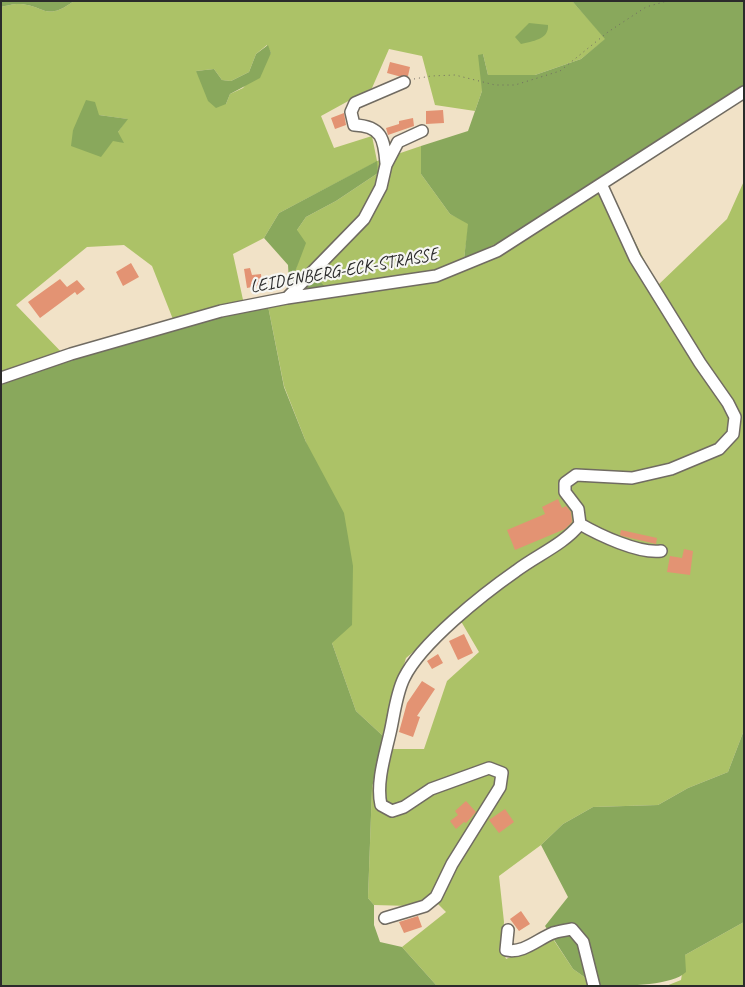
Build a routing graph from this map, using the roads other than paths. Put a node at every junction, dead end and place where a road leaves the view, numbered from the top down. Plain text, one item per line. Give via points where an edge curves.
1 (404, 82) road end
2 (744, 92) edge
3 (422, 131) dead end
4 (386, 165) junction
5 (602, 186) junction
6 (287, 298) junction
7 (1, 378) edge
8 (580, 524) junction
9 (661, 551) dead end
10 (385, 918) dead end
11 (508, 930) dead end
12 (594, 986) edge

1 - 4 street via 355,103 351,112 354,125 366,125 377,130 385,144
2 - 5 street, LEIDENBERG-ECK-STRASSE
3 - 4 street via 398,142
4 - 6 street via 382,187 364,219
5 - 6 street, LEIDENBERG-ECK-STRASSE via 497,251 436,276
5 - 8 street via 635,258 735,418 733,434 719,449 672,469 632,478 576,475 565,483 565,492 578,509
6 - 7 street, LEIDENBERG-ECK-STRASSE via 170,324
8 - 9 street via 650,553
8 - 10 street via 570,536 515,571 451,624 414,659 402,680 387,745 379,796 381,805 392,811 431,789 490,768 502,773 500,788 452,864 436,897 425,906
11 - 12 street via 506,950 513,952 554,932 572,929 583,942

